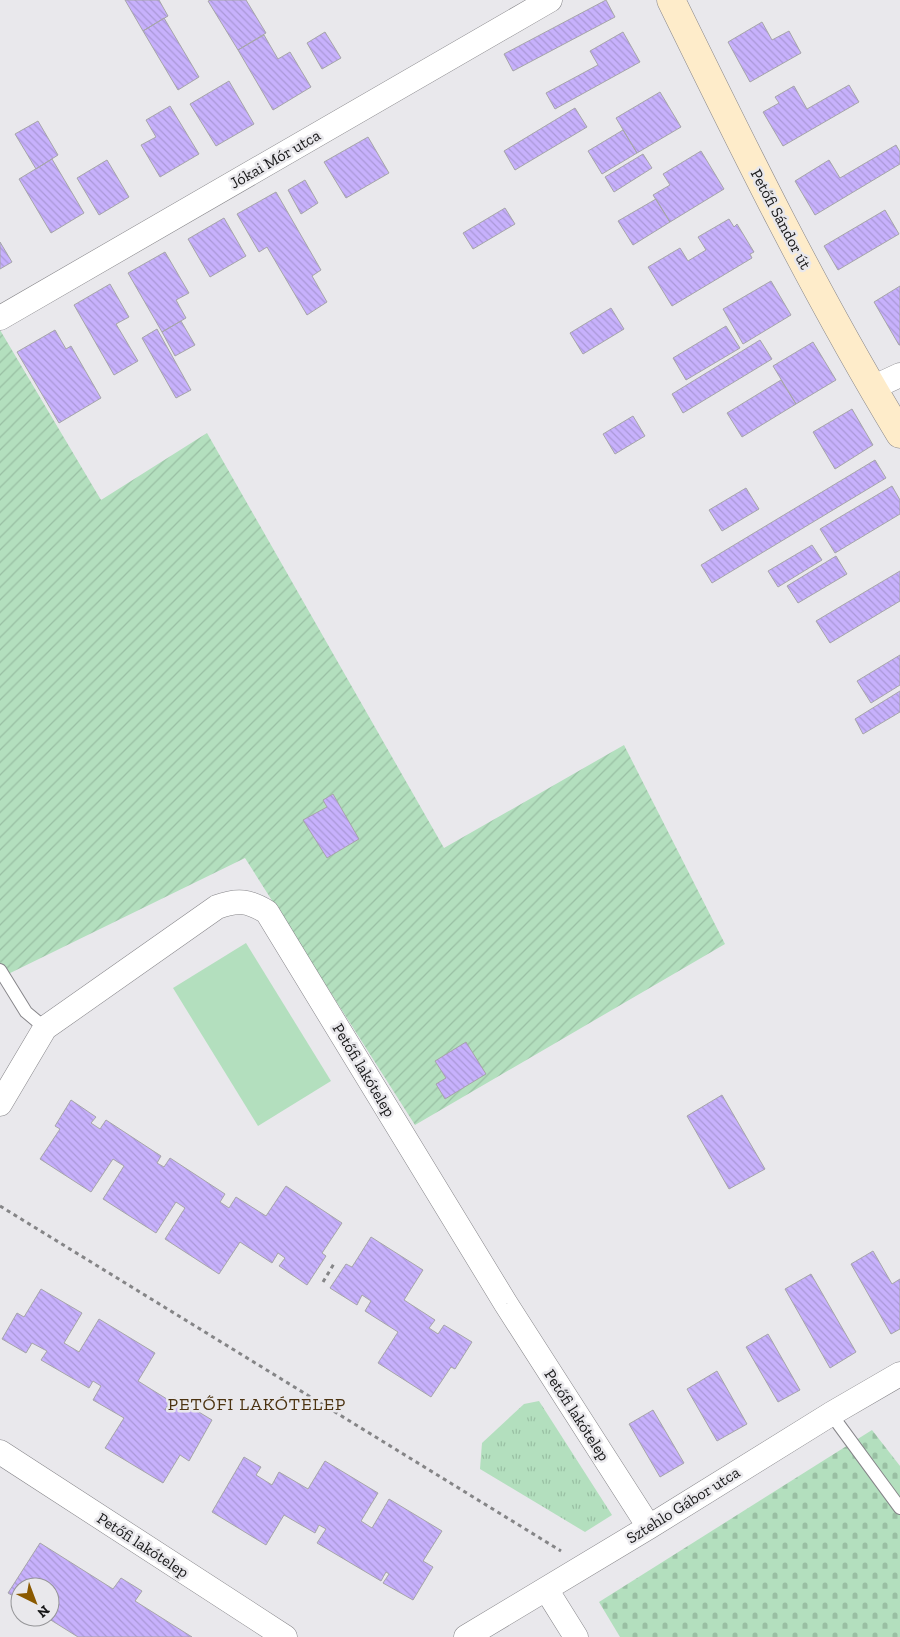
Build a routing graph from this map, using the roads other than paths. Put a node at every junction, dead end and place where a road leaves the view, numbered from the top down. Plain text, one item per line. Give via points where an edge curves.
1 (550, 0) edge
2 (671, 0) edge
3 (0, 318) edge
4 (900, 375) edge
5 (872, 388) junction
6 (900, 434) edge
7 (0, 970) edge
8 (45, 1028) junction
9 (0, 1104) edge
10 (900, 1374) edge
11 (830, 1414) junction
12 (0, 1452) edge
13 (900, 1508) edge
14 (649, 1527) junction
15 (546, 1589) junction
16 (285, 1637) edge
17 (466, 1637) edge
18 (576, 1637) edge

1 - 3 street, Jókai Mór utca
2 - 5 main road, Petőfi Sándor út via 760,182
4 - 5 street
5 - 6 main road, Petőfi Sándor út
7 - 8 lane via 26,1012
8 - 9 street, Petőfi lakótelep
8 - 14 street, Petőfi lakótelep via 217,907 242,900 267,912 506,1304
10 - 11 street, Sztehlo Gábor utca
11 - 13 lane
11 - 14 street, Sztehlo Gábor utca
12 - 16 street, Petőfi lakótelep
14 - 15 street, Sztehlo Gábor utca
15 - 17 street, Sztehlo Gábor utca
15 - 18 street

